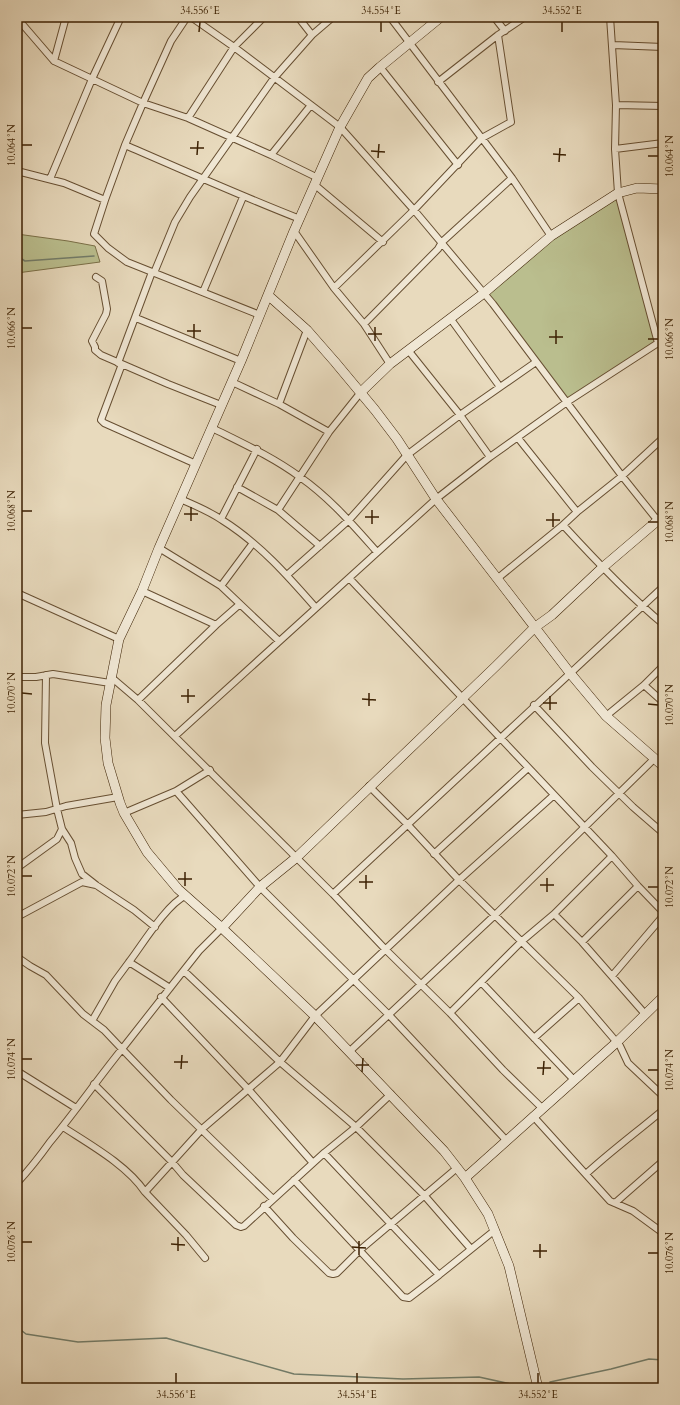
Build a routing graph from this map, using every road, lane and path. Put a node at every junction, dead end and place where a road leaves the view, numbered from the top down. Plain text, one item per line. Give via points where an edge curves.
1 (66, 17) edge
2 (121, 17) edge
3 (188, 17) edge
4 (191, 17) edge
5 (264, 17) edge
6 (298, 17) edge
7 (334, 17) edge
8 (390, 17) edge
9 (441, 17) edge
10 (494, 17) edge
11 (525, 17) edge
12 (610, 17) edge
13 (17, 18) edge
14 (505, 31) junction
15 (312, 35) junction
16 (498, 35) junction
17 (408, 43) junction
18 (613, 45) junction
19 (234, 47) junction
20 (663, 47) edge
21 (54, 61) junction
22 (380, 66) junction
23 (274, 78) junction
24 (92, 79) junction
25 (438, 82) junction
26 (143, 102) junction
27 (311, 105) junction
28 (616, 105) junction
29 (662, 106) edge
30 (188, 118) junction
31 (340, 127) junction
32 (663, 130) edge
33 (232, 138) junction
34 (482, 138) junction
35 (663, 143) edge
36 (125, 145) junction
37 (615, 149) junction
38 (271, 155) junction
39 (458, 165) junction
40 (17, 171) edge
41 (204, 178) junction
42 (512, 178) junction
43 (50, 179) junction
44 (316, 181) junction
45 (663, 189) edge
46 (618, 193) junction
47 (243, 197) junction
48 (105, 200) junction
49 (414, 210) junction
50 (300, 219) junction
51 (294, 231) junction
52 (551, 236) junction
53 (383, 242) junction
54 (442, 242) junction
55 (153, 272) junction
56 (96, 277) dead end
57 (334, 288) junction
58 (203, 292) junction
59 (484, 292) junction
60 (268, 296) junction
61 (260, 315) junction
62 (136, 318) junction
63 (450, 318) junction
64 (364, 324) junction
65 (307, 330) junction
66 (660, 343) edge
67 (408, 350) junction
68 (241, 360) junction
69 (536, 362) junction
70 (120, 363) junction
71 (390, 364) junction
72 (232, 382) junction
73 (500, 387) junction
74 (361, 392) junction
75 (567, 402) junction
76 (279, 404) junction
77 (221, 405) junction
78 (460, 415) junction
79 (212, 428) junction
80 (329, 432) junction
81 (518, 438) junction
82 (663, 438) edge
83 (257, 449) junction
84 (407, 455) junction
85 (490, 457) junction
86 (196, 464) junction
87 (622, 476) junction
88 (301, 477) junction
89 (237, 487) junction
90 (180, 499) junction
91 (436, 499) junction
92 (278, 510) junction
93 (577, 512) junction
94 (221, 519) junction
95 (349, 520) junction
96 (661, 520) edge
97 (563, 525) junction
98 (253, 543) junction
99 (320, 546) junction
100 (159, 548) junction
101 (377, 552) junction
102 (602, 568) junction
103 (287, 575) junction
104 (349, 578) junction
105 (498, 578) junction
106 (221, 586) junction
107 (663, 586) edge
108 (142, 591) junction
109 (17, 592) edge
110 (240, 604) junction
111 (642, 606) junction
112 (316, 608) junction
113 (663, 624) edge
114 (216, 625) junction
115 (534, 628) junction
116 (118, 640) junction
117 (279, 642) junction
118 (663, 666) edge
119 (570, 673) junction
120 (46, 675) junction
121 (17, 677) edge
122 (111, 680) junction
123 (644, 685) junction
124 (462, 698) junction
125 (138, 700) junction
126 (663, 702) edge
127 (534, 705) junction
128 (606, 716) junction
129 (175, 736) junction
130 (500, 737) junction
131 (654, 759) junction
132 (663, 766) edge
133 (528, 768) junction
134 (210, 770) junction
135 (369, 786) junction
136 (176, 791) junction
137 (620, 793) junction
138 (554, 795) junction
139 (118, 797) junction
140 (58, 809) junction
141 (124, 813) junction
142 (17, 815) edge
143 (408, 825) junction
144 (584, 826) junction
145 (62, 829) junction
146 (663, 833) edge
147 (434, 854) junction
148 (612, 856) junction
149 (297, 857) junction
150 (17, 868) edge
151 (459, 880) junction
152 (96, 884) junction
153 (638, 886) junction
154 (260, 887) junction
155 (333, 894) junction
156 (185, 896) junction
157 (663, 912) edge
158 (554, 914) junction
159 (495, 915) junction
160 (663, 916) edge
161 (17, 917) edge
162 (155, 927) junction
163 (222, 928) junction
164 (522, 941) junction
165 (582, 942) junction
166 (386, 950) junction
167 (17, 957) edge
168 (129, 962) junction
169 (184, 971) junction
170 (612, 976) junction
171 (354, 981) junction
172 (481, 982) junction
173 (421, 985) junction
174 (170, 988) junction
175 (162, 997) junction
176 (663, 997) edge
177 (579, 998) junction
178 (450, 1013) junction
179 (645, 1014) junction
180 (389, 1015) junction
181 (315, 1016) junction
182 (92, 1021) junction
183 (534, 1038) junction
184 (617, 1042) junction
185 (122, 1049) junction
186 (350, 1051) junction
187 (280, 1062) junction
188 (18, 1075) edge
189 (574, 1080) junction
190 (94, 1084) junction
191 (248, 1089) junction
192 (391, 1094) junction
193 (663, 1096) edge
194 (76, 1108) junction
195 (542, 1108) junction
196 (663, 1110) edge
197 (533, 1116) junction
198 (63, 1127) junction
199 (356, 1127) junction
200 (202, 1129) junction
201 (506, 1140) junction
202 (324, 1153) junction
203 (663, 1161) edge
204 (172, 1162) junction
205 (313, 1163) junction
206 (457, 1168) junction
207 (586, 1174) junction
208 (465, 1178) junction
209 (294, 1180) junction
210 (17, 1183) edge
211 (145, 1192) junction
212 (424, 1195) junction
213 (273, 1199) junction
214 (615, 1203) junction
215 (264, 1206) junction
216 (391, 1223) junction
217 (495, 1230) junction
218 (663, 1233) edge
219 (471, 1249) junction
220 (360, 1250) junction
221 (205, 1258) dead end
222 (439, 1275) junction
223 (538, 1388) edge

1 - 21 street
2 - 24 street
3 - 26 street via 171,41
4 - 19 street
5 - 19 street
6 - 15 street
7 - 15 street
8 - 17 street
9 - 17 street
10 - 14 street
11 - 14 street
12 - 18 street
13 - 21 street
14 - 16 street
15 - 23 street
16 - 25 street
16 - 34 street via 511,122
17 - 22 street
17 - 25 street
18 - 20 street
18 - 28 street
19 - 23 street
19 - 30 street
20 - 29 street
21 - 24 street
22 - 31 street via 368,78
22 - 39 street
23 - 27 street
23 - 33 street
24 - 26 street
24 - 43 street
25 - 34 street
26 - 30 street
26 - 36 street
27 - 31 street
27 - 38 street
28 - 29 street
28 - 37 street
29 - 32 street
30 - 33 street
31 - 44 street
31 - 49 street
33 - 38 street
33 - 41 street
34 - 39 street
34 - 42 street
35 - 37 street
36 - 41 street
36 - 48 street
37 - 46 street
38 - 44 street
39 - 49 street
40 - 43 street
41 - 47 street
41 - 55 street via 175,222
42 - 52 street
42 - 54 street
43 - 48 street
44 - 50 street
44 - 53 street
45 - 46 street via 637,188
46 - 52 street
46 - 66 street
47 - 50 street
47 - 58 street
48 - 55 street via 94,234 127,262
49 - 53 street
49 - 54 street
50 - 51 street
51 - 57 street
51 - 60 street
52 - 59 street
53 - 57 street
54 - 59 street
54 - 64 street
55 - 58 street
55 - 62 street
56 - 70 street via 102,281 107,309 92,342 98,353
57 - 64 street
58 - 61 street
59 - 63 street
59 - 69 street
60 - 61 street
60 - 65 street
61 - 68 street
62 - 68 street
62 - 70 street
63 - 67 street
63 - 73 street
64 - 71 street
65 - 74 street
65 - 76 street
66 - 75 street
67 - 71 street
67 - 78 street
68 - 72 street
69 - 73 street
69 - 75 street
70 - 77 street
70 - 86 street via 101,420
71 - 74 street
72 - 76 street
72 - 77 street
73 - 78 street
74 - 80 street
74 - 84 street
75 - 81 street
75 - 87 street
76 - 80 street
77 - 79 street
78 - 84 street
78 - 85 street
79 - 83 street
79 - 86 street
80 - 88 street
81 - 85 street
81 - 93 street
82 - 87 street
83 - 88 street
83 - 89 street
84 - 91 street
84 - 95 street
85 - 91 street
86 - 90 street
87 - 93 street
87 - 96 street
88 - 92 street
88 - 95 street
89 - 92 street
89 - 94 street
90 - 94 street
90 - 100 street
91 - 101 street
91 - 105 street
92 - 99 street
93 - 97 street
94 - 98 street
95 - 99 street
95 - 101 street
96 - 102 street
97 - 102 street
97 - 105 street
98 - 103 street
98 - 106 street
99 - 103 street
100 - 106 street
100 - 108 street
101 - 104 street
102 - 111 street
102 - 115 street
103 - 112 street
104 - 112 street
104 - 124 street
105 - 115 street
106 - 110 street
107 - 111 street
108 - 114 street
108 - 116 street
109 - 116 street
110 - 114 street
110 - 117 street
111 - 113 street
111 - 119 street
112 - 117 street
114 - 125 street
115 - 119 street
115 - 124 street
116 - 122 street
117 - 129 street
118 - 123 street
119 - 127 street
119 - 128 street
120 - 121 street
120 - 122 street
120 - 140 street via 45,743
122 - 125 street
122 - 139 street via 106,704 105,738 108,763
123 - 126 street
123 - 128 street
124 - 130 street
124 - 135 street
125 - 129 street
127 - 130 street
127 - 137 street
128 - 131 street
129 - 134 street
130 - 133 street
130 - 143 street
131 - 132 street
131 - 137 street
133 - 138 street
133 - 147 street
134 - 136 street
134 - 149 street
135 - 143 street
135 - 149 street
136 - 141 street
136 - 154 street
137 - 144 street
137 - 146 street via 633,808
138 - 144 street
138 - 151 street
139 - 140 street
139 - 141 street
140 - 142 street
140 - 145 street
141 - 156 street via 147,852
143 - 147 street
143 - 155 street
144 - 148 street
144 - 159 street
145 - 150 street via 57,838
145 - 152 street via 71,843 82,874
147 - 151 street
148 - 153 street
148 - 158 street
149 - 154 street
149 - 155 street
151 - 159 street
151 - 166 street
152 - 161 street via 82,882
152 - 162 street
153 - 157 street
153 - 165 street
154 - 163 street
154 - 171 street
155 - 166 street
156 - 162 street via 178,899
156 - 163 street
158 - 164 street
158 - 165 street
159 - 164 street
159 - 173 street
160 - 170 street
162 - 168 street
163 - 169 street via 199,951
163 - 181 street
164 - 172 street
164 - 177 street
165 - 170 street
166 - 171 street
166 - 173 street
167 - 182 street via 46,975
168 - 174 street
168 - 182 street
169 - 174 street
169 - 187 street
170 - 179 street
171 - 180 street
171 - 181 street
172 - 178 street
172 - 183 street
173 - 178 street
173 - 180 street
174 - 175 street
175 - 185 street
175 - 191 street
176 - 179 street
177 - 183 street
177 - 184 street
178 - 195 street
179 - 184 street
180 - 186 street
180 - 201 street
181 - 186 street
181 - 187 street
182 - 185 street
183 - 189 street
184 - 189 street
184 - 193 street via 628,1063
185 - 190 street
185 - 200 street
186 - 192 street
187 - 191 street
187 - 199 street
188 - 194 street
189 - 195 street
190 - 194 street
190 - 204 street
191 - 200 street
191 - 205 street
192 - 199 street
192 - 206 street
194 - 198 street
195 - 197 street
196 - 207 street
197 - 201 street
197 - 207 street
198 - 210 street
198 - 211 street via 104,1153
199 - 202 street
199 - 212 street
200 - 204 street
200 - 213 street
201 - 208 street
202 - 205 street
202 - 216 street
203 - 214 street
204 - 211 street
204 - 215 street via 236,1225 244,1226
205 - 209 street
206 - 208 street
206 - 212 street
207 - 214 street via 610,1201
208 - 217 street
209 - 213 street
209 - 220 street
211 - 221 street
212 - 216 street
212 - 219 street
213 - 215 street
214 - 218 street via 633,1211
215 - 220 street via 329,1273 337,1272
216 - 220 street
216 - 222 street
217 - 219 street
217 - 223 street via 509,1266
219 - 222 street
220 - 222 street via 403,1297 409,1298

